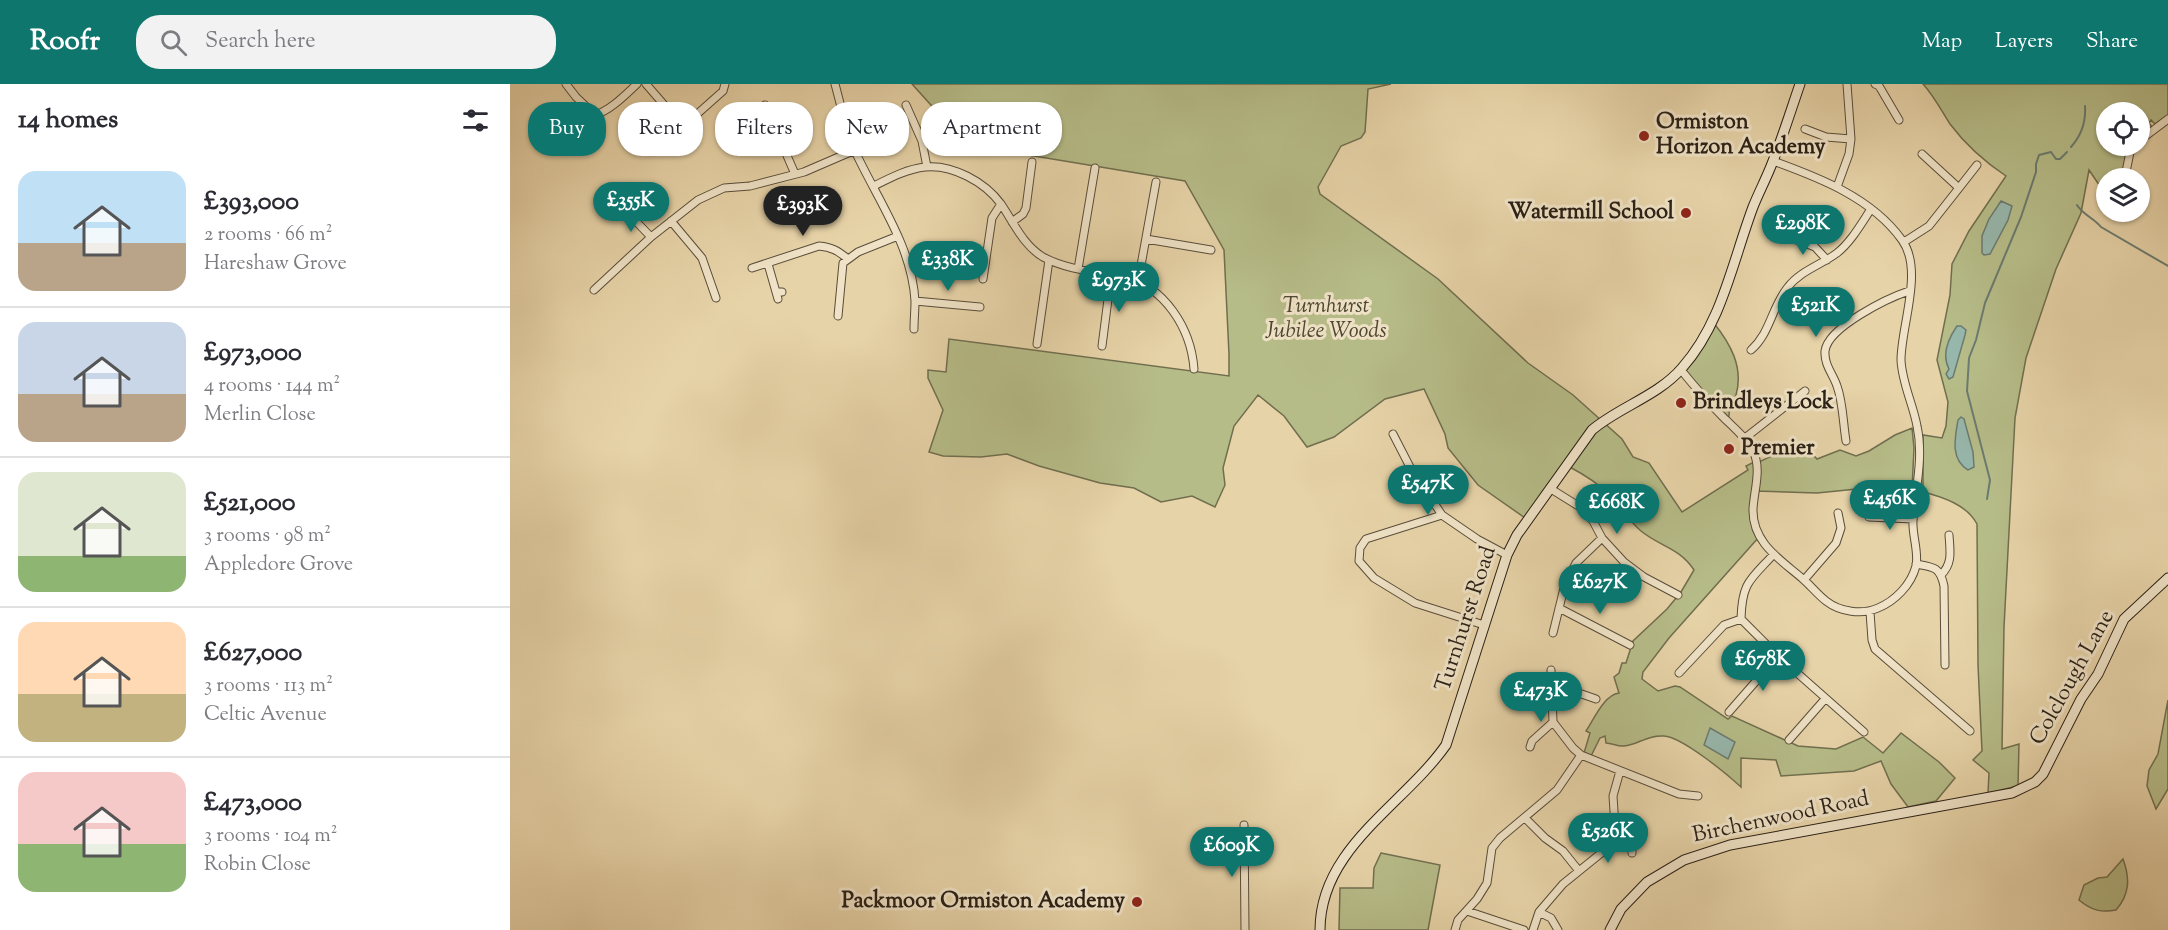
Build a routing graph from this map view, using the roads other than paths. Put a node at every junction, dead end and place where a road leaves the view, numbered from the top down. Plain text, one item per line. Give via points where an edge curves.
1 (566, 84) edge
2 (637, 84) edge
3 (646, 84) edge
4 (725, 84) edge
5 (836, 84) edge
6 (1800, 84) edge
7 (1847, 84) edge
8 (1875, 84) edge
9 (662, 102) edge
10 (840, 102) edge
11 (703, 109) edge
12 (909, 112) edge
13 (2168, 119) edge
14 (1899, 120) dead end
15 (2150, 128) edge
16 (1810, 129) dead end
17 (1851, 139) junction
18 (1922, 154) dead end
19 (788, 156) edge
20 (840, 156) edge
21 (858, 156) edge
22 (1773, 161) junction
23 (1032, 162) dead end
24 (1977, 165) dead end
25 (927, 167) junction
26 (1095, 168) dead end
27 (795, 174) junction
28 (1156, 182) dead end
29 (874, 186) junction
30 (1837, 187) junction
31 (1959, 188) junction
32 (1001, 204) junction
33 (1871, 210) junction
34 (628, 213) dead end
35 (671, 221) junction
36 (1012, 222) junction
37 (898, 236) junction
38 (651, 237) junction
39 (1789, 237) dead end
40 (1146, 239) junction
41 (1904, 242) junction
42 (1210, 250) dead end
43 (848, 259) junction
44 (1049, 260) junction
45 (1827, 260) junction
46 (768, 264) junction
47 (752, 268) dead end
48 (1078, 269) junction
49 (1111, 276) junction
50 (607, 278) junction
51 (983, 279) dead end
52 (1138, 282) junction
53 (614, 285) dead end
54 (713, 288) junction
55 (594, 290) dead end
56 (1910, 291) junction
57 (705, 292) dead end
58 (779, 294) dead end
59 (716, 298) dead end
60 (915, 301) junction
61 (980, 307) dead end
62 (847, 311) dead end
63 (914, 329) dead end
64 (1752, 337) dead end
65 (1105, 342) dead end
66 (1759, 342) junction
67 (1036, 344) dead end
68 (1751, 350) dead end
69 (1194, 369) dead end
70 (1681, 370) junction
71 (1805, 391) dead end
72 (1393, 434) dead end
73 (1745, 438) junction
74 (1846, 441) dead end
75 (1551, 489) junction
76 (1838, 513) dead end
77 (1442, 515) junction
78 (1869, 517) dead end
79 (1913, 519) junction
80 (1949, 535) dead end
81 (1602, 538) junction
82 (1774, 554) junction
83 (1507, 555) junction
84 (1916, 564) junction
85 (1941, 575) junction
86 (2168, 578) edge
87 (1804, 580) junction
88 (1678, 596) dead end
89 (1559, 608) junction
90 (1870, 612) junction
91 (1741, 619) junction
92 (1484, 625) junction
93 (1553, 633) dead end
94 (1630, 645) dead end
95 (1778, 656) junction
96 (1945, 664) dead end
97 (1551, 670) dead end
98 (1679, 673) dead end
99 (1551, 691) junction
100 (1596, 699) dead end
101 (1825, 699) junction
102 (1729, 712) dead end
103 (1553, 722) junction
104 (1970, 731) dead end
105 (1864, 732) dead end
106 (1789, 740) dead end
107 (1529, 742) dead end
108 (1581, 755) junction
109 (1620, 771) junction
110 (2012, 793) joint
111 (1698, 796) dead end
112 (1525, 818) junction
113 (1244, 825) dead end
114 (1611, 836) junction
115 (1633, 847) dead end
116 (1579, 871) junction
117 (1467, 911) junction
118 (1539, 912) junction
119 (1245, 930) edge
120 (1320, 930) edge
121 (1455, 930) edge
122 (1524, 930) edge
123 (1533, 930) edge
124 (1558, 930) edge
125 (1610, 930) edge

1 - 2 street via 595,115
3 - 9 street
4 - 11 street via 723,91
5 - 10 street
6 - 22 street, Turnhurst Road
7 - 17 street
8 - 14 street
12 - 25 street via 922,141
13 - 15 street
16 - 17 street via 1826,137
17 - 30 street
18 - 31 street
19 - 27 street
20 - 27 street
21 - 29 street
22 - 30 street
22 - 70 street, Turnhurst Road via 1753,206 1715,318
23 - 36 street via 1027,175 1026,208
24 - 31 street
25 - 29 street
25 - 32 street via 951,170 973,180
26 - 48 street
27 - 35 street via 750,186 724,188 698,200
28 - 40 street
29 - 37 street
30 - 33 street
31 - 41 street via 1929,226
32 - 36 street
32 - 51 street via 992,218
33 - 41 street
33 - 45 street via 1848,242
34 - 38 street
35 - 38 street
35 - 54 street via 702,258
36 - 44 street via 1030,247
37 - 43 street
37 - 60 street via 909,266
38 - 50 street
39 - 45 street via 1815,247
40 - 42 street via 1200,252
40 - 52 street
41 - 56 street via 1911,266
43 - 46 street via 829,247 819,246
43 - 62 street via 843,263 839,313
44 - 48 street
44 - 67 street
45 - 66 street via 1787,287
46 - 47 street
46 - 58 street
48 - 49 street
49 - 52 street
49 - 65 street
50 - 53 street
50 - 55 street
52 - 69 street via 1160,297 1174,314 1190,343
54 - 57 street
54 - 59 street
56 - 74 street via 1852,321 1828,340 1826,365 1837,386
56 - 79 street via 1901,361 1917,427 1919,453
60 - 61 street
60 - 63 street
64 - 66 street
66 - 68 street
70 - 73 street
70 - 75 street, Turnhurst Road via 1592,430
71 - 73 street
72 - 77 street
73 - 82 street via 1757,465 1755,526 1760,540
75 - 81 street via 1580,507
75 - 83 street, Turnhurst Road
76 - 87 street via 1841,528 1836,543
77 - 83 street
77 - 92 street via 1366,539 1359,561 1374,578 1415,603
78 - 79 street
79 - 84 street
80 - 85 street via 1951,557
81 - 88 street via 1624,562
81 - 89 street via 1576,563 1564,584
82 - 87 street
82 - 91 street via 1746,584 1741,597
83 - 92 street, Turnhurst Road
84 - 85 street via 1934,568
84 - 90 street via 1901,592
85 - 96 street
86 - 110 street, Colclough Lane via 2124,619 2043,774
87 - 90 street via 1837,607
89 - 93 street
89 - 94 street
90 - 104 street via 1875,649
91 - 95 street
91 - 98 street via 1724,625
92 - 120 street, Turnhurst Road via 1446,745 1347,854 1330,885
95 - 101 street
95 - 102 street
97 - 99 street
99 - 100 street via 1573,691
99 - 103 street
101 - 105 street
101 - 106 street
103 - 107 street
103 - 108 street
108 - 109 street
108 - 112 street via 1557,790
109 - 111 street via 1684,799
109 - 114 street via 1613,796 1616,823
110 - 125 street, Birchenwood Road via 1730,845 1684,860 1647,882 1621,909
112 - 116 street via 1563,851
112 - 117 street via 1492,848 1487,884
113 - 119 street
114 - 115 street
114 - 116 street via 1605,850
116 - 118 street
117 - 121 street
117 - 122 street
118 - 123 street
118 - 124 street via 1551,918

